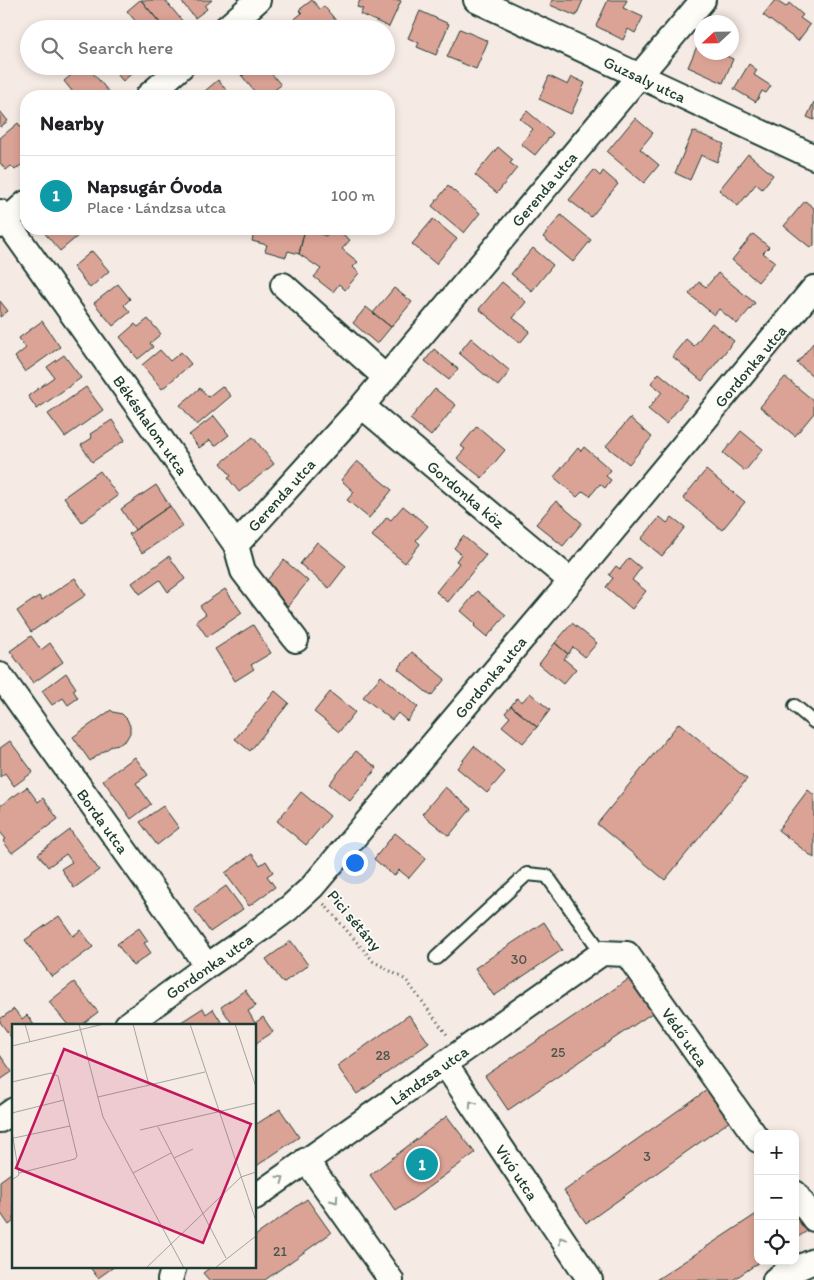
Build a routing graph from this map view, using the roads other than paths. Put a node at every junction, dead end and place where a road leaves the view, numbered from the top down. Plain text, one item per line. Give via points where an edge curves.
1 (258, 0) edge
2 (476, 0) edge
3 (703, 0) edge
4 (235, 20) edge
5 (172, 75) edge
6 (639, 77) junction
7 (155, 90) edge
8 (814, 156) edge
9 (20, 207) edge
10 (2, 219) edge
11 (283, 285) dead end
12 (814, 288) edge
13 (385, 377) junction
14 (362, 406) junction
15 (236, 545) junction
16 (571, 582) junction
17 (296, 640) dead end
18 (0, 675) edge
19 (8, 703) edge
20 (795, 706) dead end
21 (814, 722) edge
22 (602, 953) junction
23 (436, 958) dead end
24 (207, 966) junction
25 (129, 1024) edge
26 (453, 1058) junction
27 (12, 1111) edge
28 (0, 1120) edge
29 (754, 1134) edge
30 (306, 1160) junction
31 (256, 1195) edge
32 (799, 1198) edge
33 (814, 1219) edge
34 (814, 1261) edge
35 (391, 1280) edge
36 (590, 1280) edge
37 (775, 1280) edge

1 - 4 street
2 - 6 street, Guzsaly utca
3 - 6 street, Gerenda utca
5 - 7 street
6 - 8 street, Guzsaly utca
6 - 13 street, Gerenda utca
9 - 10 street
10 - 15 street, Békéshalom utca
11 - 13 street
12 - 16 street, Gordonka utca
13 - 14 street, Gerenda utca
14 - 15 street, Gerenda utca
14 - 16 street, Gordonka köz
15 - 17 street, Békéshalom utca via 243,571
16 - 24 street, Gordonka utca via 312,887 262,928
18 - 19 street, Borda utca
19 - 24 street, Borda utca
20 - 21 lane
22 - 23 lane via 547,876 527,874
22 - 26 street, Lándzsa utca
22 - 29 street, Védő utca via 627,954
24 - 25 street, Gordonka utca
26 - 30 street, Lándzsa utca
36 -> 26 street, Vívó utca
27 - 28 street
31 -> 30 street, Lándzsa utca
30 -> 35 street
32 - 33 street
34 - 37 street

